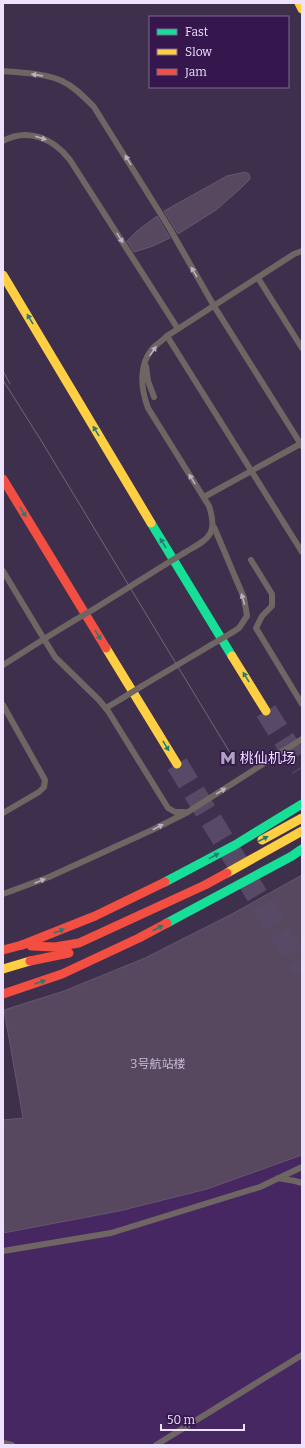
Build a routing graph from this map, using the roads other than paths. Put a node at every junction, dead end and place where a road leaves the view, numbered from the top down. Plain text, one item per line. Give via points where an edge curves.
1 (298, 3) edge
2 (302, 9) edge
3 (3, 71) edge
4 (3, 141) edge
5 (302, 251) edge
6 (3, 275) edge
7 (258, 278) junction
8 (214, 306) junction
9 (178, 329) junction
10 (167, 336) junction
11 (302, 348) edge
12 (146, 362) junction
13 (154, 397) dead end
14 (302, 444) edge
15 (252, 471) junction
16 (3, 479) edge
17 (204, 497) junction
18 (214, 527) junction
19 (302, 552) edge
20 (251, 560) dead end
21 (3, 571) edge
22 (44, 639) junction
23 (3, 665) edge
24 (302, 704) edge
25 (3, 705) edge
26 (106, 708) junction
27 (266, 711) tunnel mouth
28 (302, 739) edge
29 (177, 764) tunnel mouth
30 (302, 804) edge
31 (188, 812) junction
32 (3, 813) edge
33 (302, 818) edge
34 (302, 831) edge
35 (302, 849) edge
36 (3, 894) edge
37 (152, 921) dead end
38 (103, 942) dead end
39 (22, 945) junction
40 (3, 950) edge
41 (30, 961) junction
42 (3, 969) edge
43 (3, 994) edge
44 (302, 1167) edge
45 (278, 1178) junction
46 (302, 1183) edge
47 (3, 1251) edge
48 (302, 1355) edge
49 (3, 1443) edge
50 (12, 1445) edge
51 (156, 1445) edge

1 - 2 main road
8 -> 3 lane via 170,229 94,107 79,92 62,81
4 -> 9 lane via 16,136 38,136 64,152
5 - 7 lane
27 -> 6 main road
7 - 8 lane
7 - 11 lane
8 - 9 lane
8 - 14 lane
9 - 10 lane
12 -> 10 lane via 152,349
10 - 15 lane
12 - 13 lane via 148,381
17 -> 12 lane via 148,408 143,395 142,378
14 - 15 lane
15 - 17 lane
15 - 19 lane
16 -> 29 main road
17 - 18 lane via 213,517
18 - 22 lane, bridge via 209,537
26 -> 18 lane, bridge via 233,632 247,616 244,598
20 - 24 lane via 272,594 272,606 262,616 256,628
21 - 22 lane
22 - 23 lane
22 - 26 lane via 55,657
25 - 32 lane via 45,780 44,787 39,792
26 - 31 lane via 168,808 175,812
31 -> 28 lane
39 -> 30 main road, bridge via 70,927 185,872
36 -> 31 lane via 49,877
41 -> 33 main road
34 - 39 main road, bridge via 205,884 79,943 45,948
35 - 37 main road
43 -> 35 main road, bridge via 62,974 139,938
38 - 41 main road via 64,955
39 - 40 main road
41 - 42 main road
44 - 45 lane
45 - 46 lane
45 - 47 lane via 260,1187 111,1233
48 - 51 lane
49 - 50 lane

